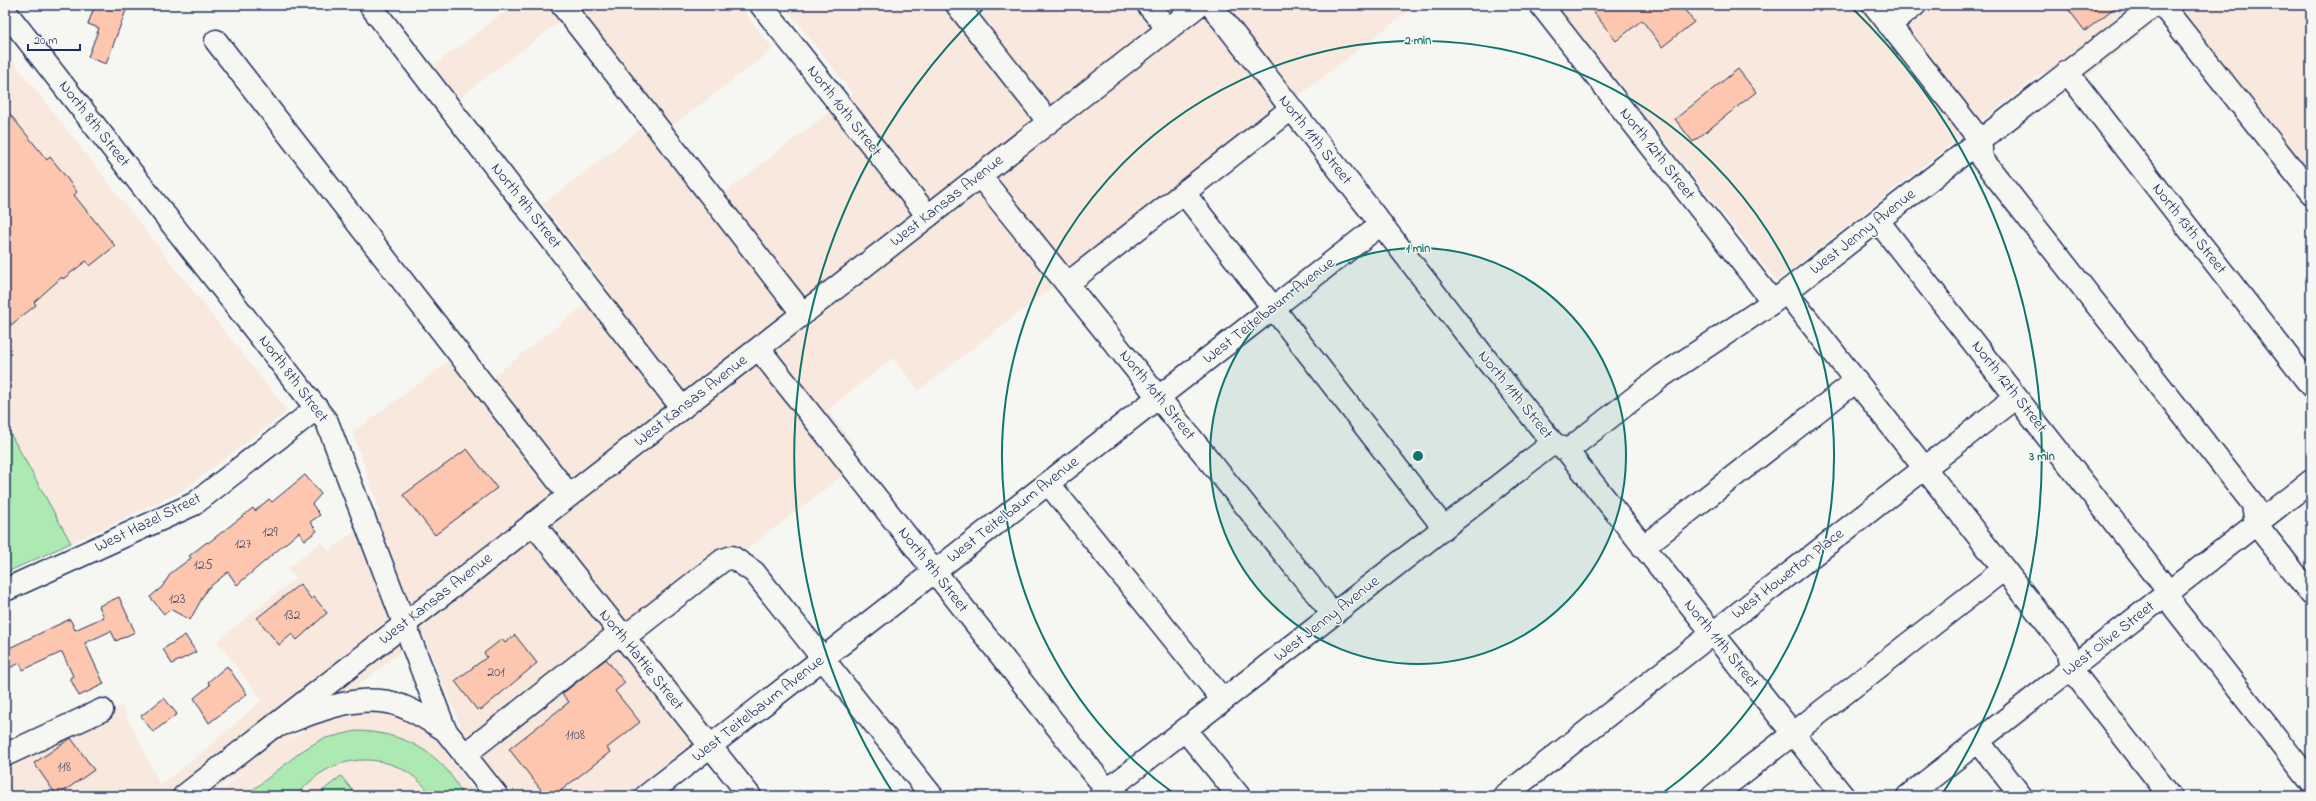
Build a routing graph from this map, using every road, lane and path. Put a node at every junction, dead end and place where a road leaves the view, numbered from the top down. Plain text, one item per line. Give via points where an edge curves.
1 (370, 5) edge
2 (562, 5) edge
3 (761, 5) edge
4 (957, 5) edge
5 (1148, 5) edge
6 (1199, 5) edge
7 (1211, 5) edge
8 (1541, 5) edge
9 (1874, 5) edge
10 (1915, 5) edge
11 (2154, 5) edge
12 (2162, 5) edge
13 (5, 11) edge
14 (1889, 25) junction
15 (1168, 29) junction
16 (216, 41) dead end
17 (2067, 72) junction
18 (1291, 109) junction
19 (1048, 121) junction
20 (1980, 140) junction
21 (980, 176) junction
22 (1184, 193) junction
23 (2311, 193) edge
24 (928, 216) junction
25 (1878, 221) junction
26 (1381, 224) junction
27 (1067, 284) junction
28 (1779, 297) junction
29 (1273, 308) junction
30 (803, 314) junction
31 (759, 349) junction
32 (1856, 381) junction
33 (2311, 386) edge
34 (1159, 397) junction
35 (2016, 397) junction
36 (317, 408) junction
37 (682, 408) junction
38 (1560, 447) junction
39 (1924, 469) junction
40 (2311, 481) edge
41 (1048, 483) junction
42 (569, 495) junction
43 (533, 523) junction
44 (2256, 524) junction
45 (1444, 528) junction
46 (1643, 546) junction
47 (2003, 570) junction
48 (934, 572) junction
49 (5, 590) edge
50 (2169, 592) junction
51 (2311, 594) edge
52 (1333, 614) junction
53 (403, 625) junction
54 (1712, 633) junction
55 (622, 635) junction
56 (822, 659) junction
57 (2071, 669) junction
58 (1223, 700) junction
59 (102, 710) dead end
60 (270, 729) junction
61 (445, 730) junction
62 (1185, 730) junction
63 (1793, 734) junction
64 (1978, 741) junction
65 (710, 746) junction
66 (5, 755) edge
67 (464, 755) junction
68 (2311, 782) edge
69 (1103, 793) edge
70 (184, 796) edge
71 (497, 796) edge
72 (646, 796) edge
73 (750, 796) edge
74 (932, 796) edge
75 (1239, 796) edge
76 (1504, 796) edge
77 (1713, 796) edge
78 (1843, 796) edge
79 (1908, 796) edge
80 (2021, 796) edge
81 (2170, 796) edge

1 - 37 street, North 9th Street
2 - 30 street
3 - 24 street, North 10th Street
4 - 19 street
5 - 15 street
6 - 15 street, West Kansas Avenue
7 - 18 street, North 11th Street
8 - 28 street, North 12th Street
9 - 14 street
10 - 14 street
11 - 17 street, West Jenny Avenue
12 - 23 street
13 - 36 street, North 8th Street
14 - 20 street
15 - 19 street, West Kansas Avenue
16 - 42 street
17 - 20 street, West Jenny Avenue
17 - 33 street, North 13th Street
18 - 22 street
18 - 26 street, North 11th Street
19 - 21 street, West Kansas Avenue
20 - 25 street, West Jenny Avenue
20 - 44 street via 1982,159 2253,504
21 - 24 street, West Kansas Avenue
21 - 27 street, North 10th Street
22 - 27 street
22 - 29 street
24 - 30 street, West Kansas Avenue
25 - 28 street, West Jenny Avenue
25 - 35 street, North 12th Street
26 - 29 street, West Teitelbaum Avenue
26 - 38 street, North 11th Street
27 - 34 street, North 10th Street
28 - 32 street, North 12th Street
28 - 38 street, West Jenny Avenue
29 - 34 street, West Teitelbaum Avenue
29 - 45 street
30 - 31 street, West Kansas Avenue
31 - 37 street, West Kansas Avenue
31 - 48 street, North 9th Street
32 - 39 street, North 12th Street
32 - 46 street
34 - 41 street, West Teitelbaum Avenue
34 - 52 street, North 10th Street
35 - 39 street, West Howerton Place
35 - 50 street, North 12th Street
36 - 49 street, West Hazel Street via 194,504
36 - 53 street, North 8th Street via 327,422
37 - 42 street, West Kansas Avenue
38 - 45 street, West Jenny Avenue
38 - 46 street, North 11th Street
39 - 47 street, North 12th Street
39 - 54 street, West Howerton Place
40 - 44 street, West Olive Street
41 - 48 street, West Teitelbaum Avenue
41 - 58 street
42 - 43 street, West Kansas Avenue
43 - 53 street, West Kansas Avenue
43 - 55 street, North Hattie Street
44 - 50 street, West Olive Street
44 - 51 street
45 - 52 street, West Jenny Avenue
46 - 54 street, North 11th Street
47 - 57 street, North 12th Street via 2066,649
47 - 63 street
48 - 56 street, West Teitelbaum Avenue
48 - 69 street, North 9th Street
50 - 57 street, West Olive Street
50 - 68 street, North 12th Street via 2174,608
52 - 58 street, West Jenny Avenue
53 - 60 street, West Kansas Avenue
53 - 61 street, North 8th Street
54 - 63 street, North 11th Street
54 - 76 street, West Howerton Place
55 - 56 street via 635,629 723,560 732,557 754,572
55 - 65 street, North Hattie Street
55 - 67 street via 609,642
56 - 65 street, West Teitelbaum Avenue
56 - 74 street
57 - 64 street, West Olive Street
57 - 81 street
58 - 62 street, West Jenny Avenue
59 - 66 street
60 - 61 street via 337,704 381,701 414,711
60 - 70 street, West Kansas Avenue
61 - 67 street, North 8th Street
62 - 69 street, West Jenny Avenue
62 - 75 street
63 - 77 street
63 - 78 street, North 11th Street
64 - 79 street, West Olive Street
64 - 80 street
65 - 72 street, West Teitelbaum Avenue
65 - 73 street, North Hattie Street
67 - 71 street, North 8th Street

